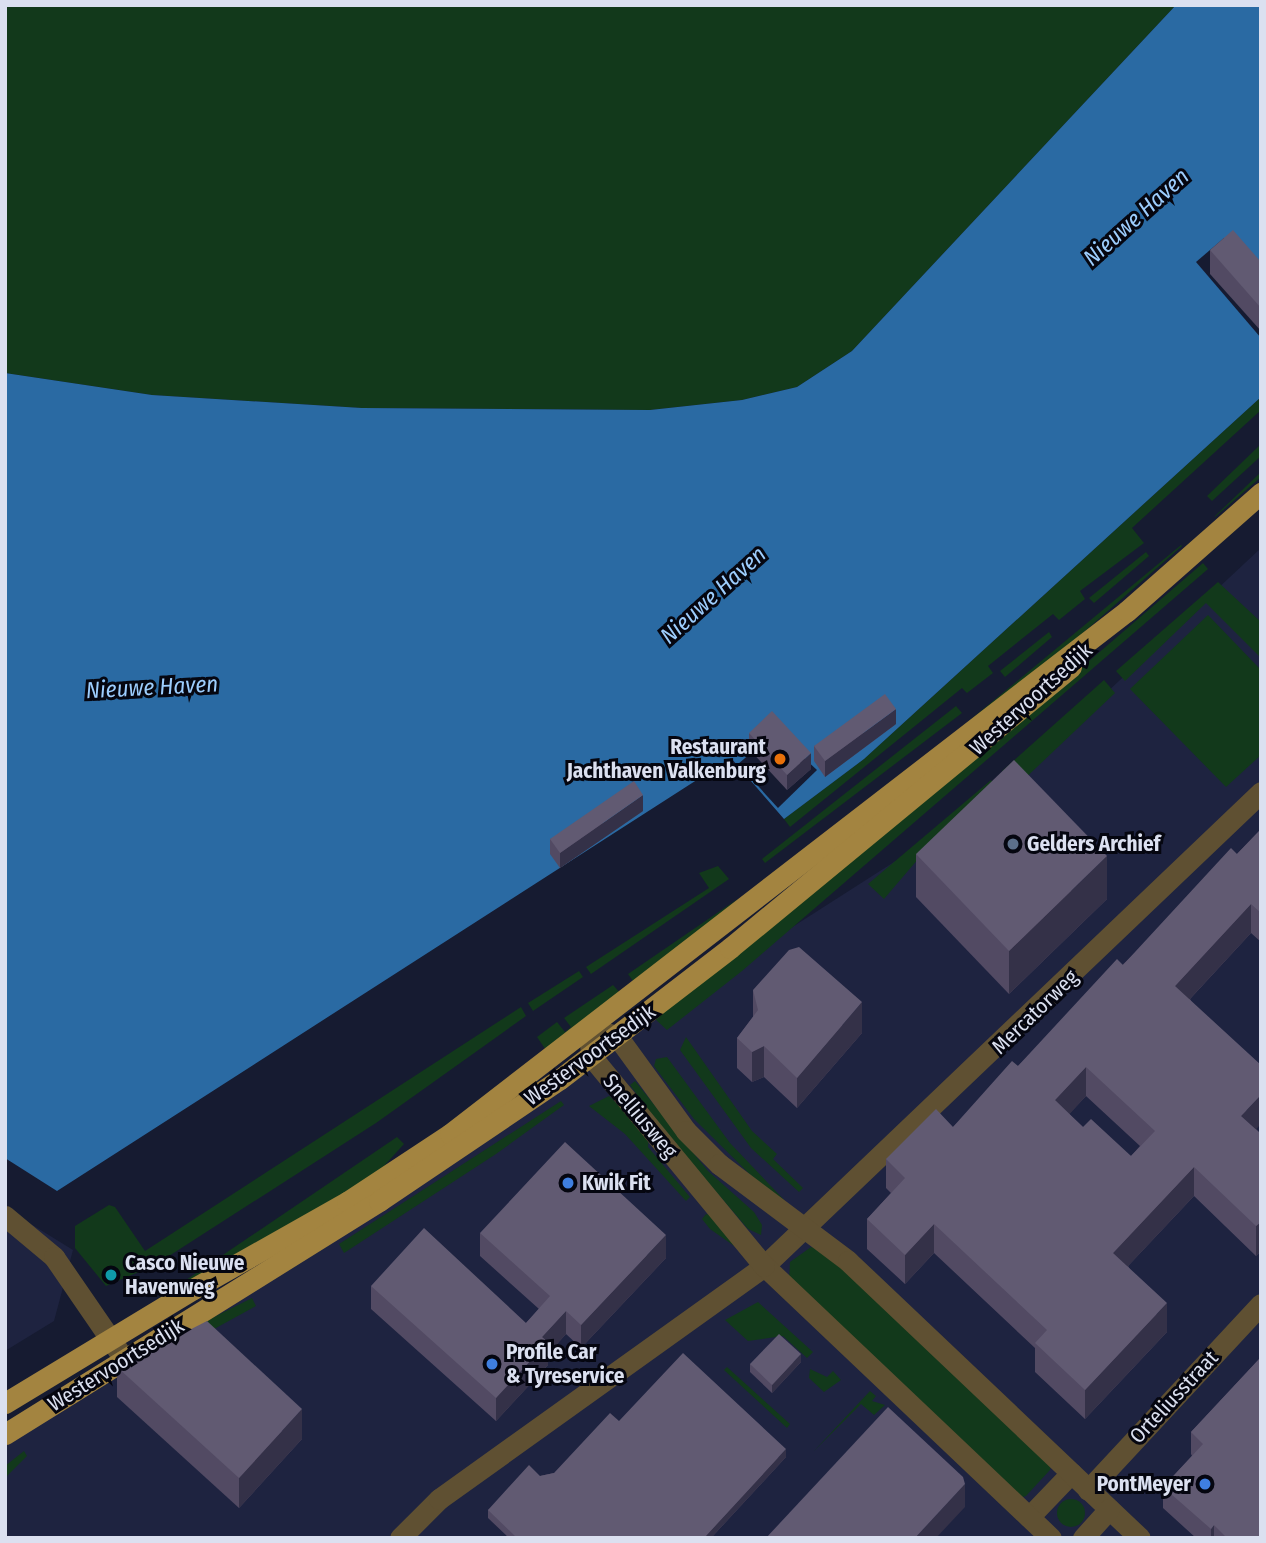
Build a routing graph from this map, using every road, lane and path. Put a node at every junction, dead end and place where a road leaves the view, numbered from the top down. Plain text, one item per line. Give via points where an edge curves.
1 (1261, 493) edge
2 (1127, 611) junction
3 (1261, 792) edge
4 (589, 1028) junction
5 (617, 1036) junction
6 (591, 1056) junction
7 (5, 1216) edge
8 (805, 1228) junction
9 (764, 1266) junction
10 (1261, 1304) edge
11 (108, 1332) junction
12 (124, 1359) junction
13 (5, 1403) edge
14 (5, 1434) edge
15 (1070, 1473) junction
16 (1088, 1490) junction
17 (1109, 1509) junction
18 (1029, 1517) junction
19 (400, 1538) edge
20 (1051, 1538) edge
21 (1083, 1538) edge
22 (1140, 1538) edge

1 - 2 main road, Westervoortsedijk
2 - 4 main road, Westervoortsedijk
2 - 5 main road, Westervoortsedijk via 1064,674 977,748
3 - 8 street, Mercatorweg
4 - 5 street
4 - 6 street, Snelliusweg
4 - 11 main road, Westervoortsedijk via 450,1134 347,1202
5 - 6 main road, Westervoortsedijk
5 - 8 street, Snelliusweg via 686,1131 719,1164
6 - 9 street, Snelliusweg
6 - 12 main road, Westervoortsedijk via 379,1201
7 - 11 street via 54,1257
8 - 9 street
8 - 15 street, Snelliusweg via 848,1261
9 - 18 street, Snelliusweg
9 - 19 street via 439,1499
10 - 16 street, Orteliusstraat
11 - 12 street
11 - 13 main road, Westervoortsedijk
12 - 14 main road, Westervoortsedijk
15 - 16 street, Snelliusweg
15 - 18 street
16 - 17 street, Snelliusweg
17 - 21 street
17 - 22 street, Snelliusweg
18 - 20 street, Snelliusweg

